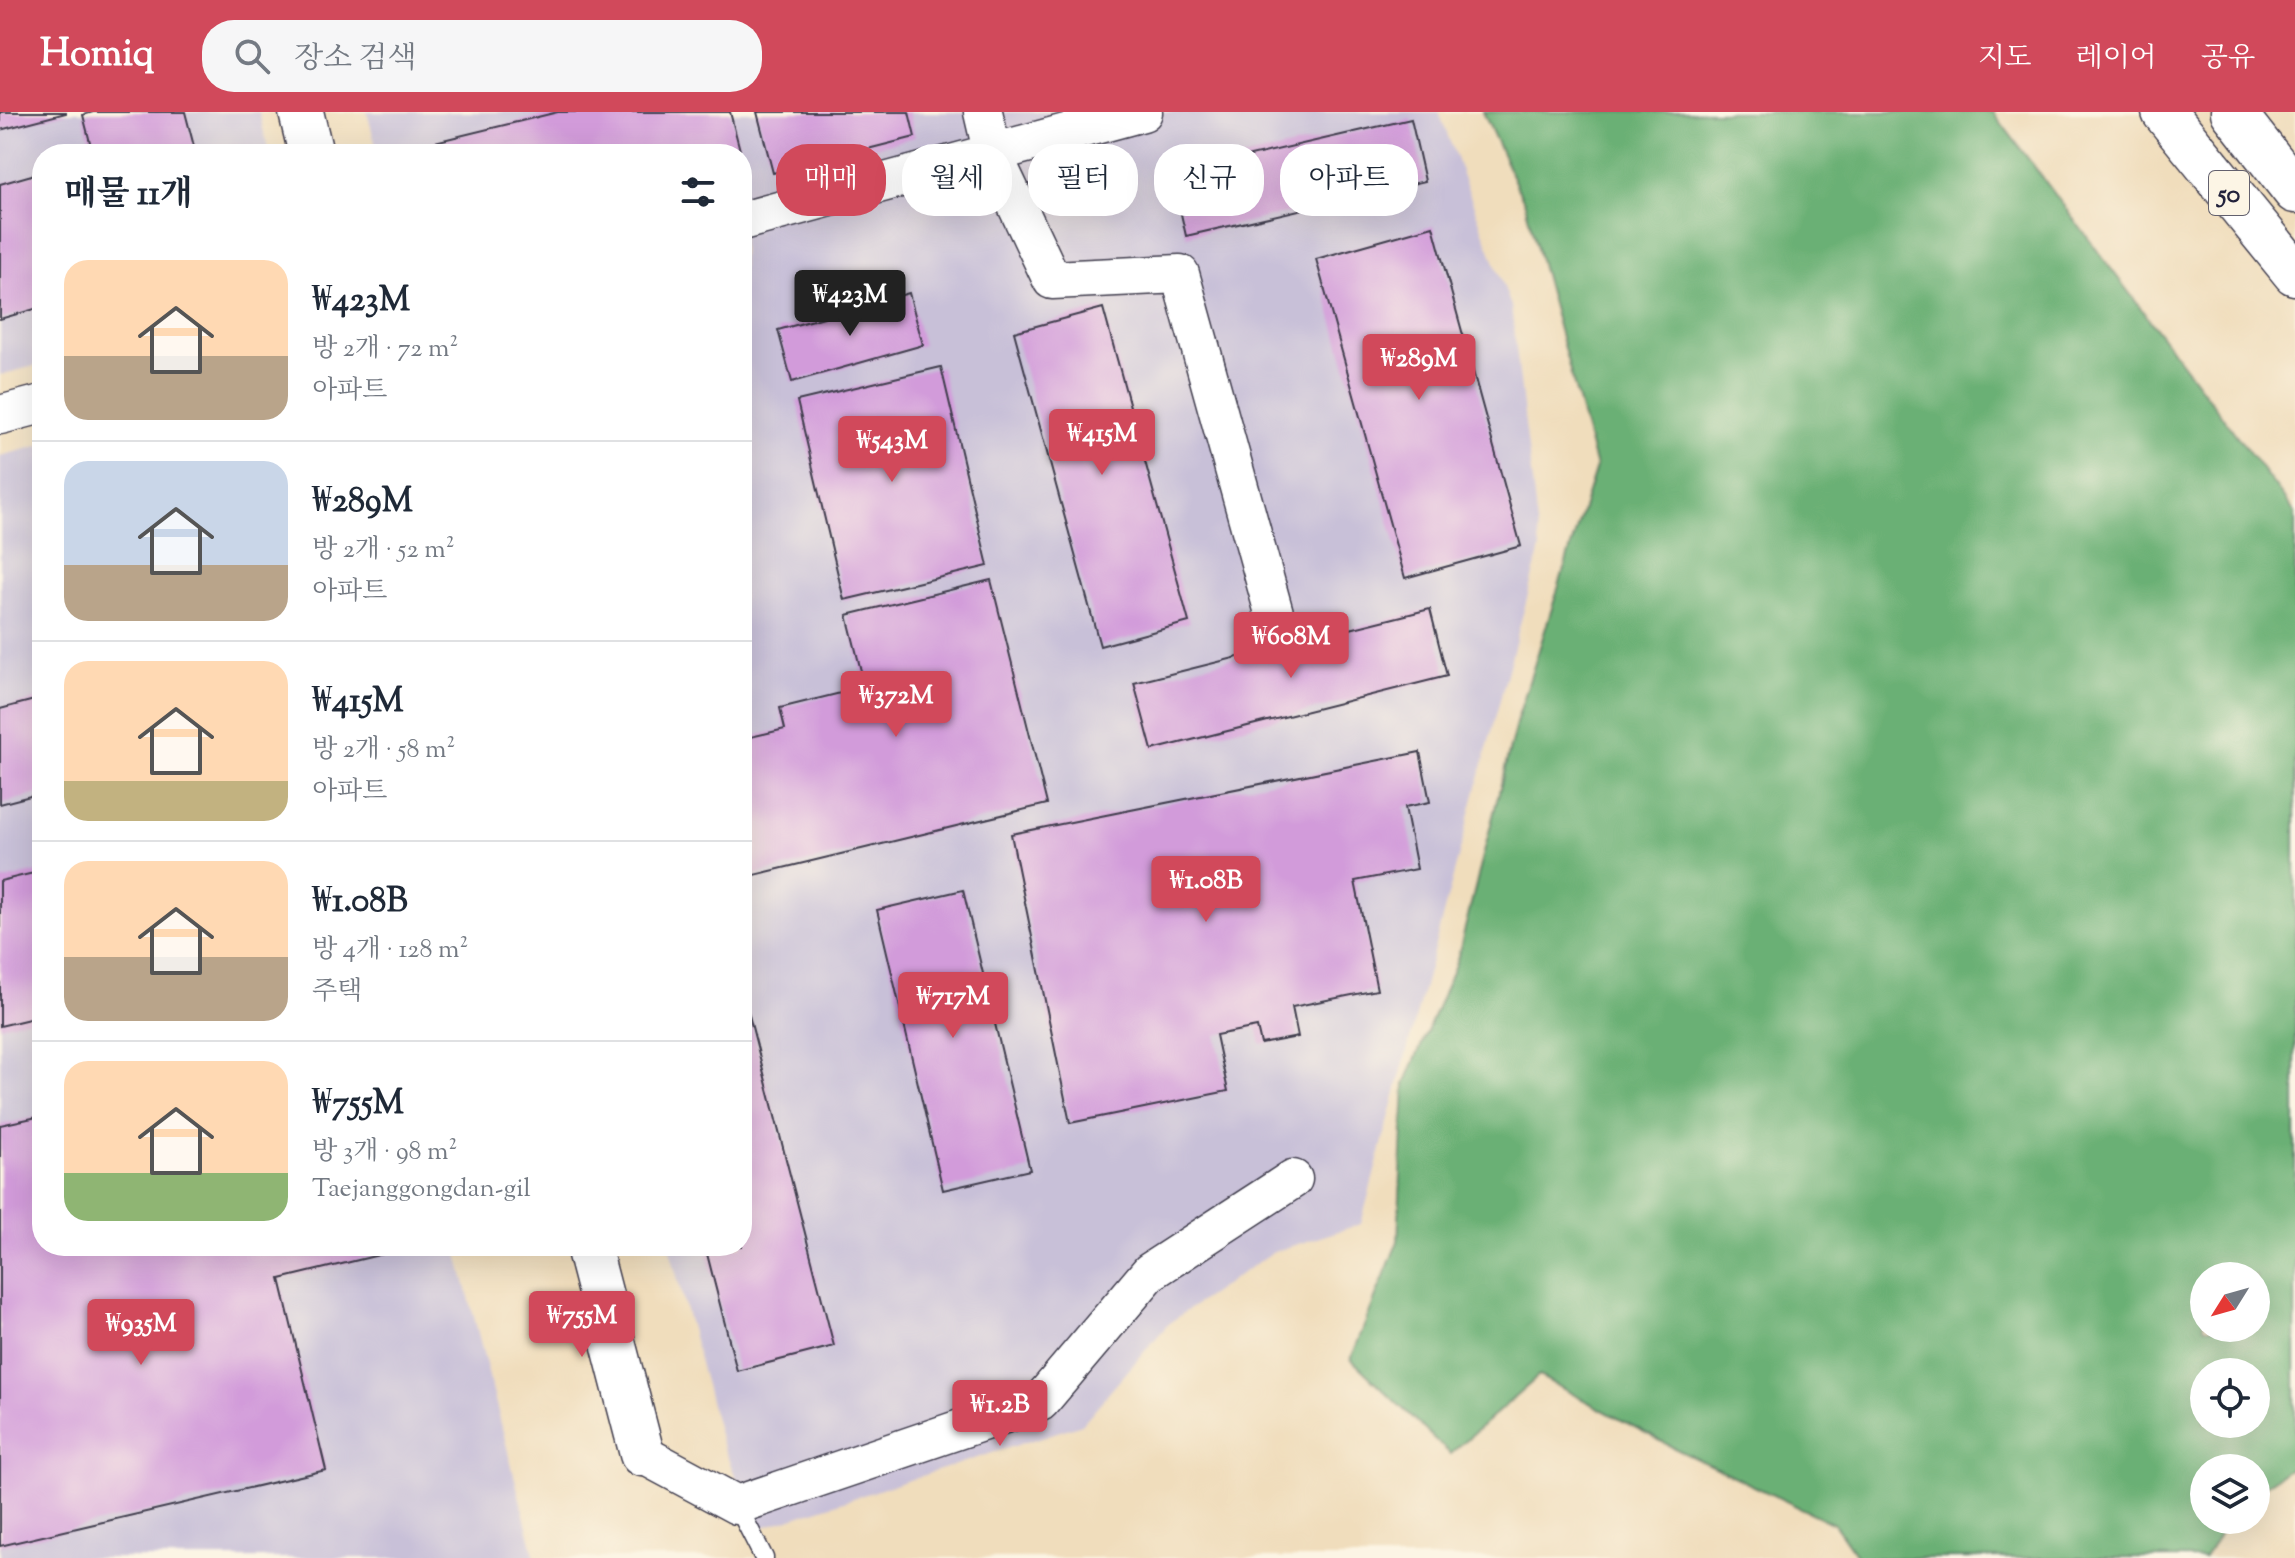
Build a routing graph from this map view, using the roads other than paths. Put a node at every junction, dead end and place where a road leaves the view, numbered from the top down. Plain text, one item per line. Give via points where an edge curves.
1 (301, 112) edge
2 (983, 112) edge
3 (1143, 112) edge
4 (2164, 112) edge
5 (2233, 112) edge
6 (309, 144) edge
7 (990, 144) edge
8 (1012, 150) edge
9 (902, 179) edge
10 (2295, 191) edge
11 (1012, 195) edge
12 (752, 218) edge
13 (2295, 273) edge
14 (32, 407) edge
15 (0, 415) edge
16 (1274, 613) dead end
17 (1293, 1179) dead end
18 (591, 1256) edge
19 (642, 1454) joint
20 (737, 1505) junction
21 (764, 1558) edge

1 - 6 main road
2 - 7 street
3 - 8 street
4 - 13 main road, 50
5 - 10 main road, 50
9 - 12 street
11 - 16 street via 1052,280 1180,274
14 - 15 street
17 - 20 street via 1150,1272 1040,1402
18 - 19 main road
19 - 20 street
20 - 21 lane

